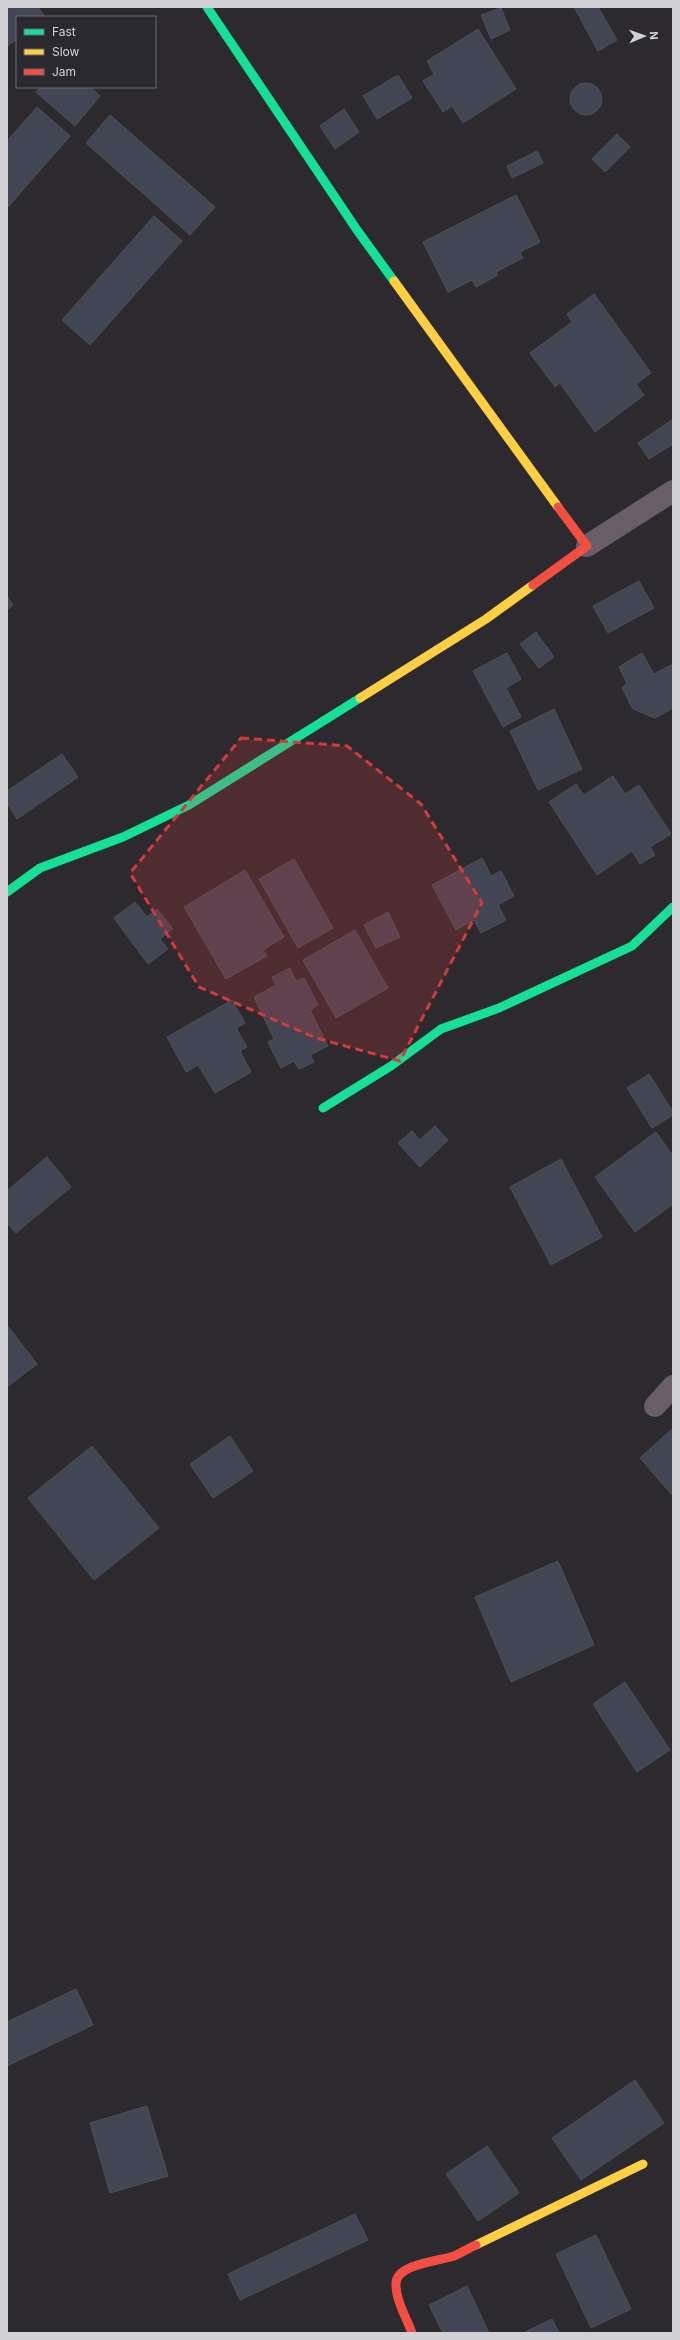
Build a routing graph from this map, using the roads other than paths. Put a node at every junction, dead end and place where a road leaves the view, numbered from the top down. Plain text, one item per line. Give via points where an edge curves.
1 (207, 7) edge
2 (673, 491) edge
3 (587, 546) junction
4 (7, 892) edge
5 (673, 907) edge
6 (323, 1108) dead end
7 (673, 1386) edge
8 (655, 1406) dead end
9 (643, 2164) dead end
10 (412, 2333) edge

1 - 3 street via 357,230
2 - 3 street
3 - 4 street via 486,619 188,805 123,837 40,868
5 - 6 street via 632,946 499,1008 441,1029 391,1066
7 - 8 street
9 - 10 street via 453,2256 409,2268 401,2273 396,2281 396,2289

